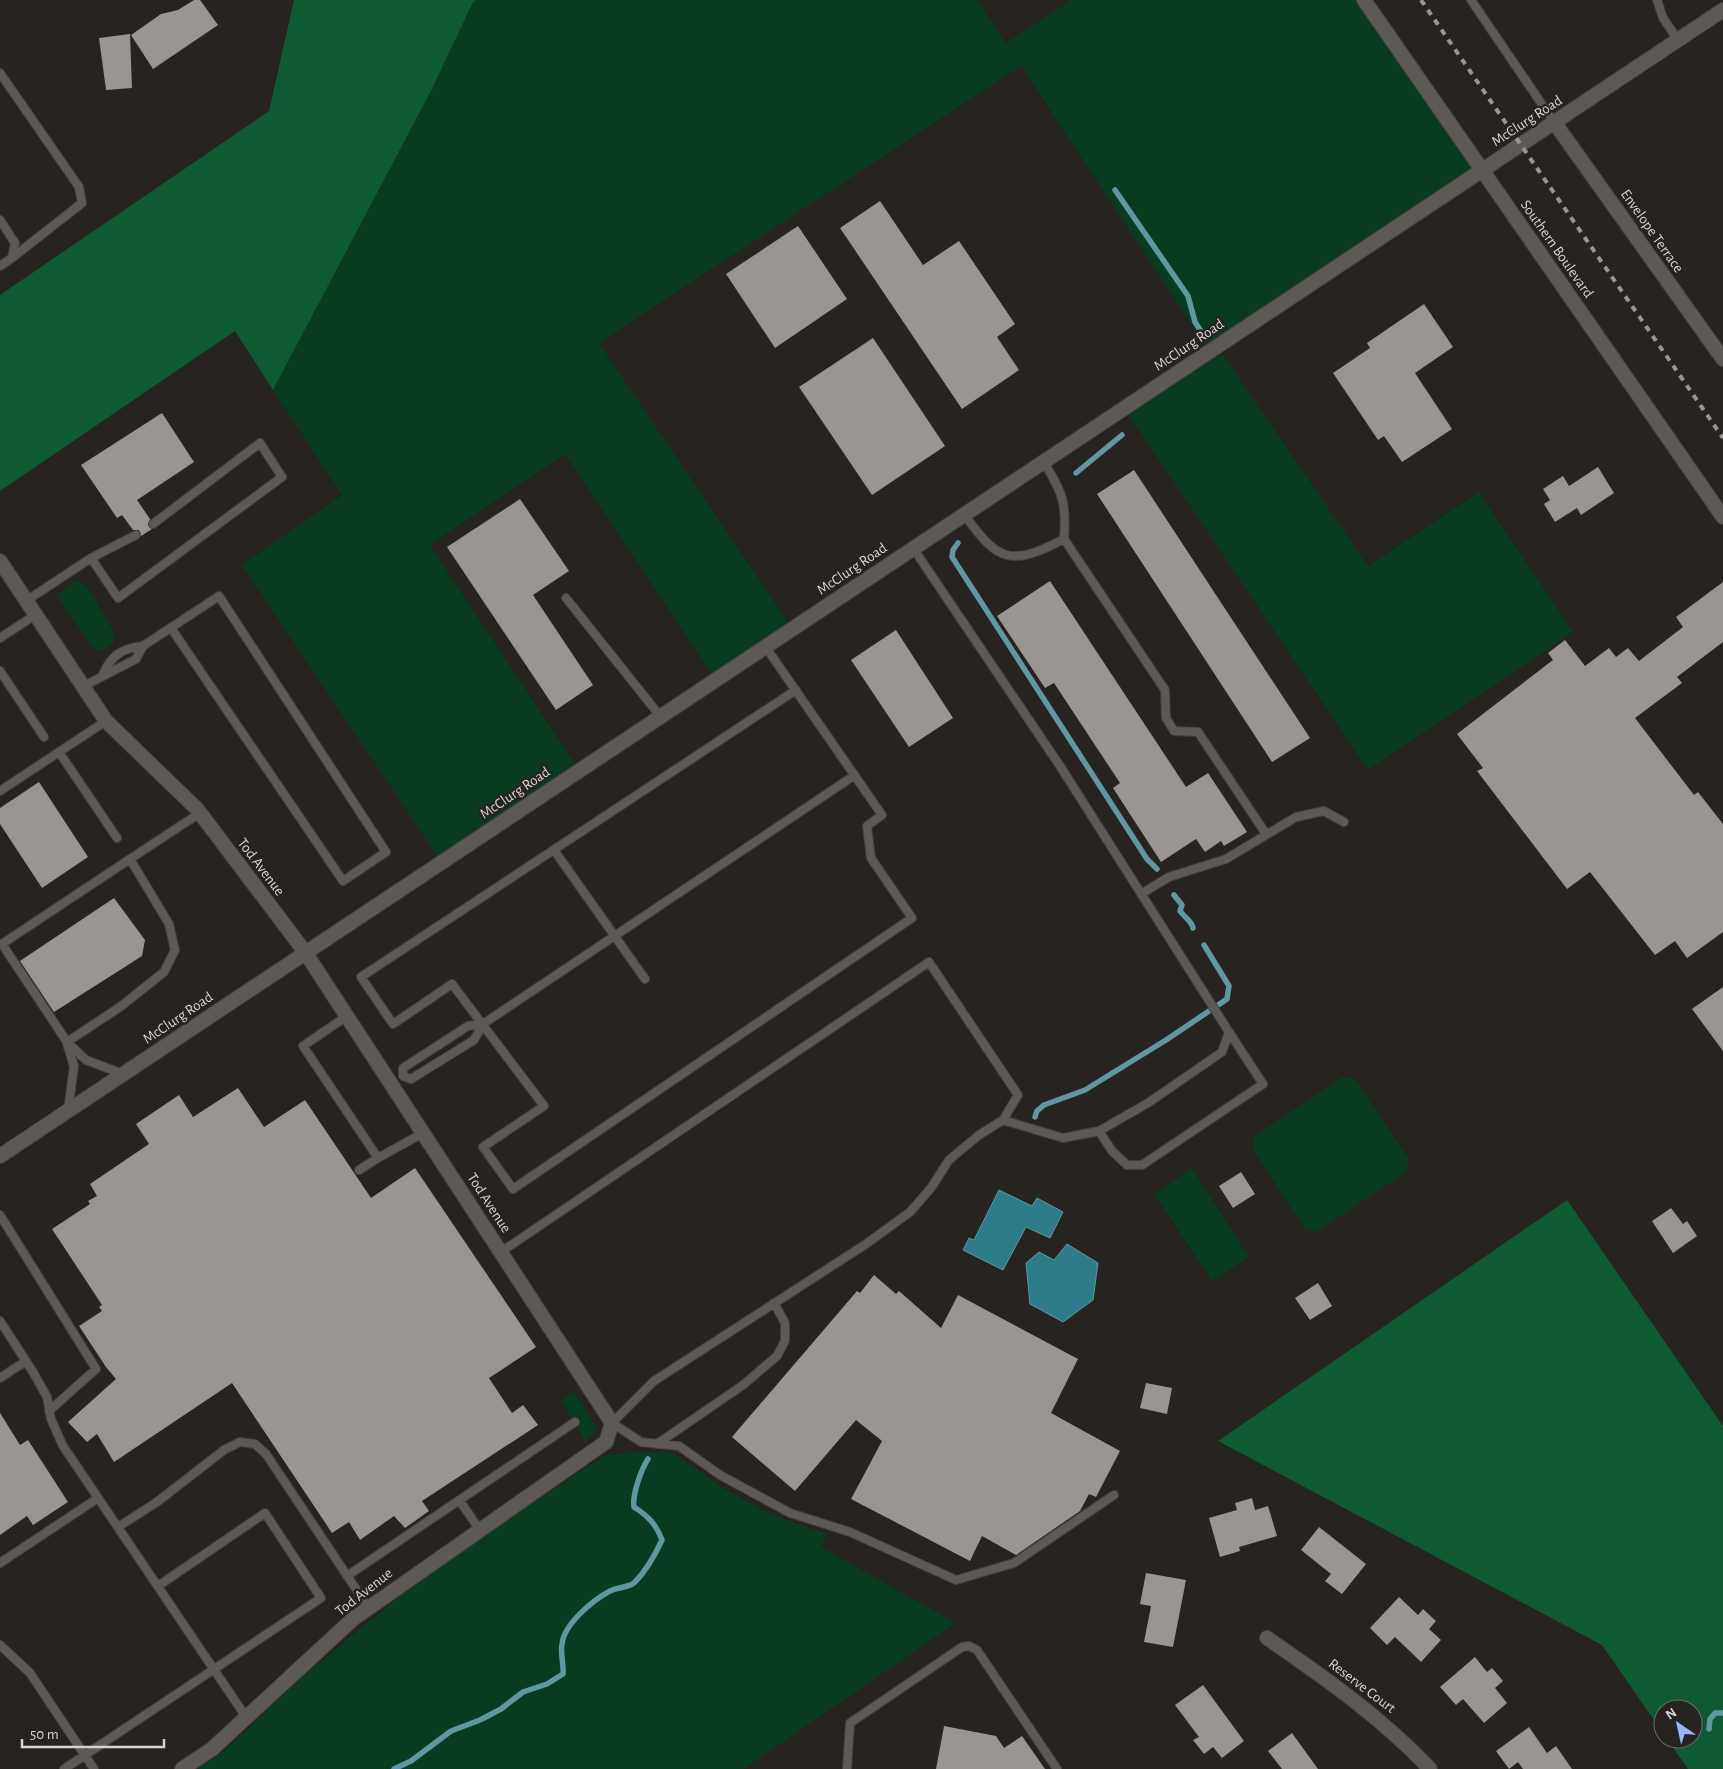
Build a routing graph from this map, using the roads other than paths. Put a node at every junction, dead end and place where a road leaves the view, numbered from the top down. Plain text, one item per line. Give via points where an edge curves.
1 (1364, 0) edge
2 (1471, 0) edge
3 (1657, 0) edge
4 (1723, 10) edge
5 (1678, 40) junction
6 (0, 73) edge
7 (1554, 122) junction
8 (1483, 169) junction
9 (0, 220) edge
10 (12, 258) junction
11 (0, 266) edge
12 (1723, 359) edge
13 (1043, 461) junction
14 (964, 514) junction
15 (1723, 517) edge
16 (153, 524) dead end
17 (136, 535) dead end
18 (1064, 539) junction
19 (913, 548) junction
20 (91, 558) junction
21 (0, 561) edge
22 (566, 598) dead end
23 (26, 601) junction
24 (35, 615) junction
25 (171, 628) junction
26 (0, 638) edge
27 (143, 646) junction
28 (766, 646) junction
29 (0, 671) edge
30 (103, 674) junction
31 (82, 687) junction
32 (796, 690) junction
33 (660, 716) junction
34 (106, 721) junction
35 (44, 737) dead end
36 (59, 752) junction
37 (855, 775) junction
38 (0, 791) edge
39 (200, 814) junction
40 (1344, 822) dead end
41 (1266, 834) junction
42 (117, 838) dead end
43 (554, 850) junction
44 (130, 859) junction
45 (1141, 894) junction
46 (614, 935) junction
47 (305, 952) junction
48 (645, 979) dead end
49 (347, 1016) junction
50 (483, 1024) junction
51 (1229, 1032) junction
52 (67, 1042) junction
53 (124, 1074) junction
54 (403, 1076) junction
55 (391, 1083) junction
56 (68, 1111) junction
57 (1003, 1120) junction
58 (1099, 1131) junction
59 (424, 1132) junction
60 (0, 1156) edge
61 (378, 1158) junction
62 (359, 1170) dead end
63 (0, 1215) edge
64 (501, 1252) junction
65 (774, 1303) junction
66 (0, 1321) edge
67 (26, 1361) junction
68 (0, 1378) edge
69 (49, 1411) junction
70 (575, 1422) dead end
71 (612, 1423) junction
72 (656, 1444) junction
73 (1114, 1495) dead end
74 (98, 1498) junction
75 (459, 1500) junction
76 (118, 1527) junction
77 (480, 1530) junction
78 (0, 1563) edge
79 (347, 1576) junction
80 (158, 1586) junction
81 (368, 1608) junction
82 (1267, 1638) dead end
83 (0, 1644) edge
84 (214, 1669) junction
85 (246, 1717) junction
86 (85, 1755) junction
87 (64, 1769) edge
88 (94, 1769) edge
89 (182, 1769) edge
90 (847, 1769) edge
91 (1056, 1769) edge
92 (1430, 1769) edge

1 - 8 street, Southern Boulevard
2 - 7 lane
3 - 5 lane via 1663,18
4 - 5 street, McClurg Road
5 - 7 street, McClurg Road
6 - 10 lane via 79,187 82,203
7 - 8 street, McClurg Road
7 - 12 street, Envelope Terrace
8 - 13 street, McClurg Road
8 - 15 street, Southern Boulevard
9 - 10 lane via 15,243
10 - 11 lane
13 - 14 street, McClurg Road
13 - 18 lane via 1060,489 1066,520
14 - 18 lane via 983,541 998,552 1014,557 1039,552
14 - 19 street, McClurg Road
16 - 20 lane via 260,443 282,477 118,598
17 - 20 lane
18 - 41 lane via 1165,690 1166,718 1174,731 1198,732
19 - 28 street, McClurg Road
19 - 45 lane via 1060,766
20 - 23 lane
21 - 23 street, Tod Avenue
22 - 33 lane
23 - 24 street, Tod Avenue
24 - 26 lane
24 - 31 street, Tod Avenue
25 - 25 lane via 219,596 386,852 342,881
25 - 27 lane
27 - 30 lane via 136,659
27 - 30 lane via 131,647 111,658
28 - 32 lane
28 - 33 street, McClurg Road
29 - 35 lane
30 - 31 lane
31 - 34 street, Tod Avenue
32 - 37 lane
32 - 43 lane
33 - 47 street, McClurg Road
34 - 36 lane
34 - 39 street, Tod Avenue
36 - 38 lane
36 - 42 lane
37 - 46 lane
37 - 50 lane via 882,815 867,826 871,858 912,918 513,1189 483,1146 544,1106
39 - 44 lane
39 - 47 street, Tod Avenue
40 - 41 lane via 1324,812 1296,817
41 - 45 lane via 1226,859 1169,877
43 - 46 lane
43 - 50 lane via 361,977 393,1024 452,984
44 - 52 lane via 168,924 175,950 164,972 120,1008
44 - 52 lane via 2,944
45 - 51 lane
46 - 48 lane
46 - 50 lane
47 - 49 street, Tod Avenue
47 - 53 street, McClurg Road
49 - 55 street, Tod Avenue
49 - 61 lane via 303,1046
50 - 54 lane via 468,1026 403,1068
50 - 54 lane via 474,1040 411,1079
51 - 58 lane via 1222,1052 1148,1103
51 - 58 lane via 1264,1084 1142,1165 1127,1165 1112,1151
52 - 53 lane via 86,1060
52 - 56 lane via 74,1066
53 - 56 street, McClurg Road
54 - 55 lane
55 - 59 street, Tod Avenue
56 - 60 street, McClurg Road
57 - 58 lane via 1063,1138
57 - 64 lane via 1018,1095 929,962
57 - 65 lane via 949,1160 932,1188 910,1212
59 - 61 lane
59 - 64 street, Tod Avenue
61 - 62 lane
63 - 69 lane via 96,1369
64 - 71 street, Tod Avenue
65 - 71 lane via 654,1381
65 - 72 lane via 785,1323 785,1341 777,1356 743,1385
66 - 67 lane
67 - 68 lane
67 - 69 lane via 46,1397
69 - 74 lane via 63,1446
70 - 75 lane
71 - 72 lane via 641,1442
71 - 77 street, Tod Avenue via 606,1442
72 - 73 lane via 679,1446 720,1476 790,1513 850,1532 956,1580 1014,1563
74 - 76 lane
74 - 78 lane
75 - 77 lane
75 - 79 lane
76 - 79 lane via 157,1502 224,1450 240,1442 255,1444 266,1454
76 - 80 lane
77 - 81 street, Tod Avenue
79 - 81 lane
80 - 84 lane
80 - 84 lane via 265,1513 321,1598
81 - 85 street, Tod Avenue
82 - 92 street, Reserve Court via 1381,1720
83 - 86 lane via 30,1673
84 - 85 lane
84 - 86 lane
85 - 89 street, Tod Avenue via 212,1748
86 - 87 lane
86 - 88 lane
90 - 91 lane via 850,1723 962,1647 969,1646 977,1650

